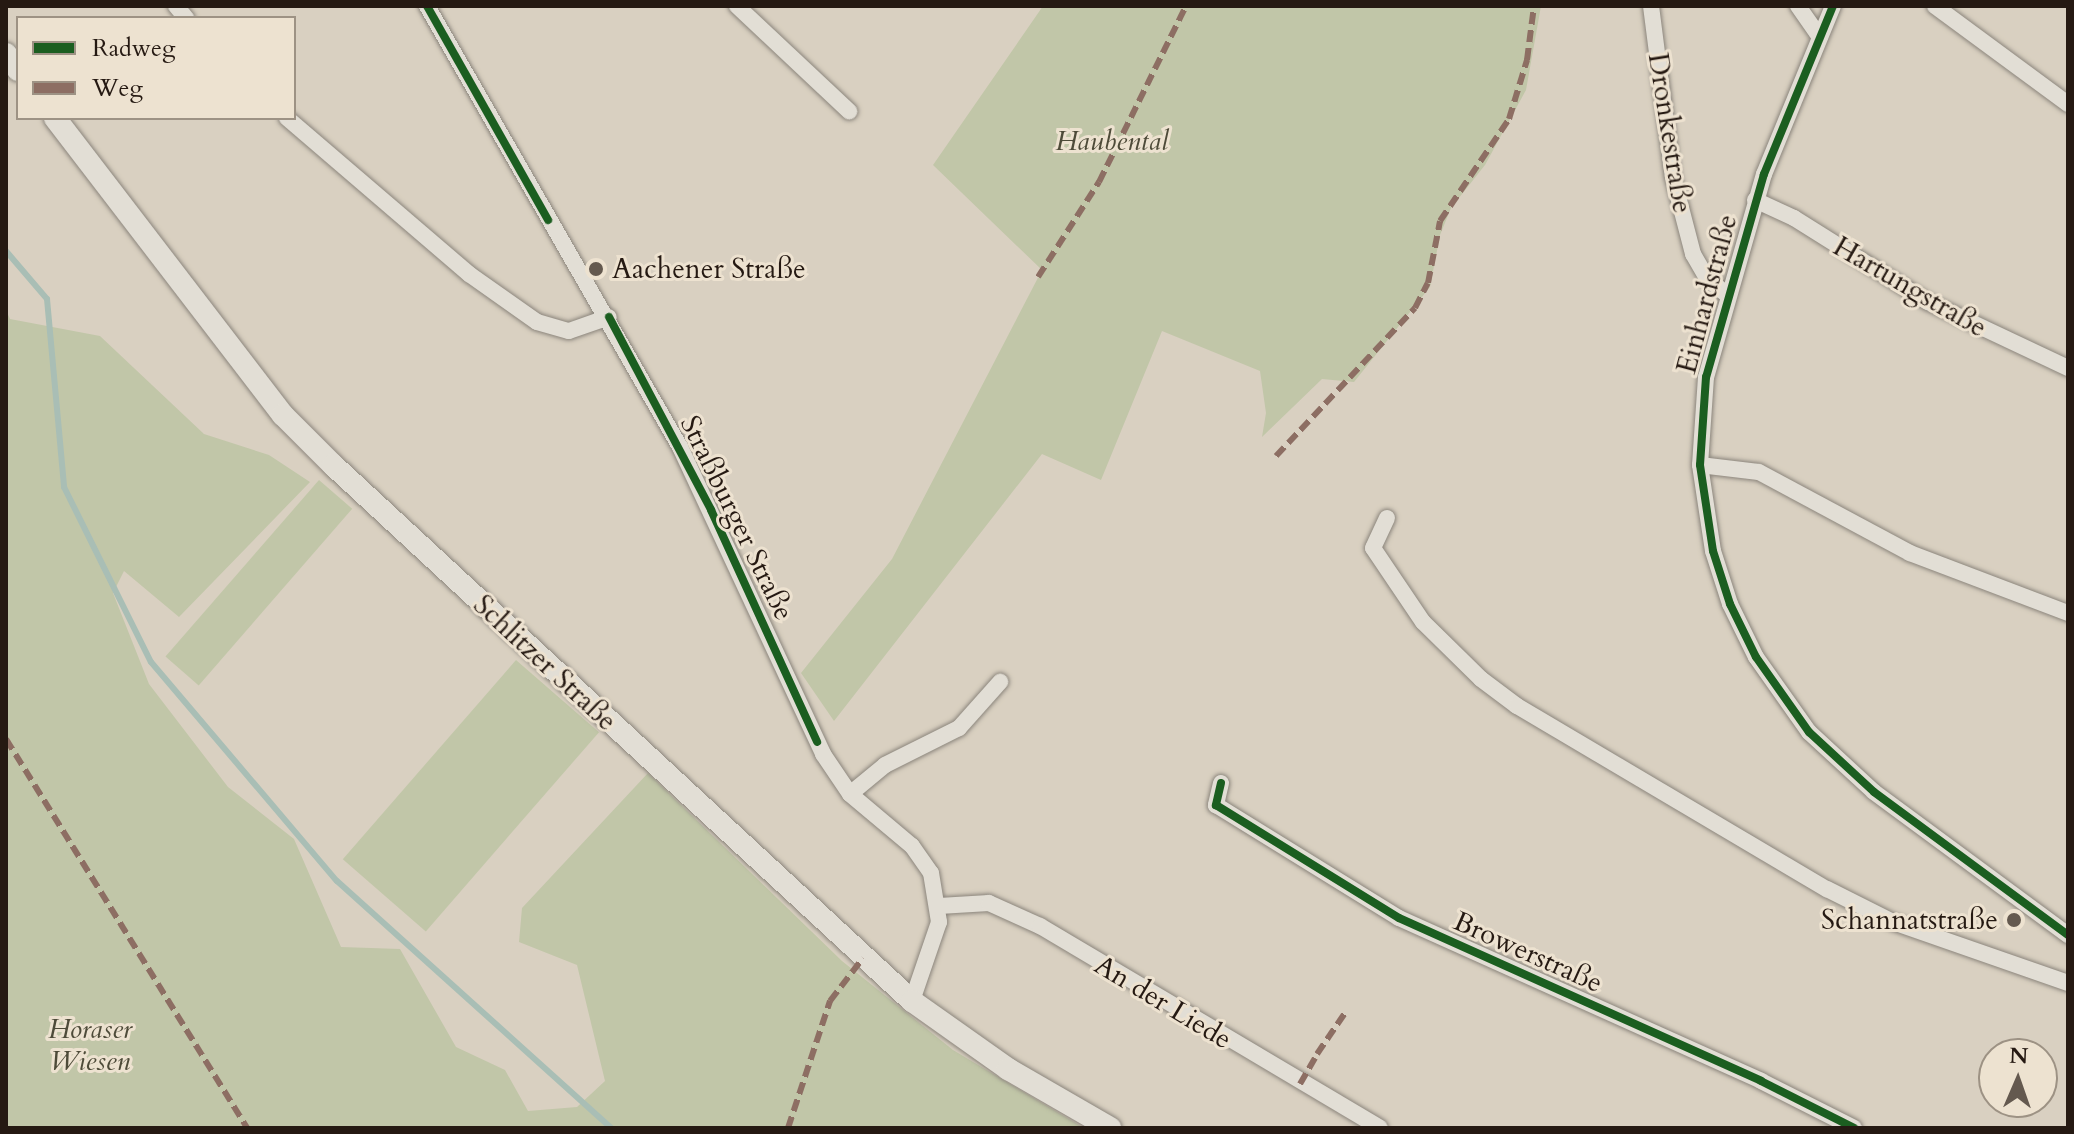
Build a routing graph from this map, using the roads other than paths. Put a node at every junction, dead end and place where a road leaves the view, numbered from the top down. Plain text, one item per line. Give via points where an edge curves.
1 (427, 6) edge
2 (737, 6) edge
3 (1651, 6) edge
4 (1798, 6) edge
5 (1833, 6) edge
6 (1935, 6) edge
7 (1820, 37) junction
8 (2068, 104) edge
9 (849, 111) dead end
10 (57, 120) edge
11 (289, 120) edge
12 (1755, 200) junction
13 (1726, 294) junction
14 (609, 317) junction
15 (2068, 368) edge
16 (1700, 465) junction
17 (1387, 518) dead end
18 (2068, 613) edge
19 (1000, 682) dead end
20 (1221, 783) dead end
21 (850, 794) junction
22 (939, 906) junction
23 (2068, 935) edge
24 (2068, 983) edge
25 (912, 1001) junction
26 (1110, 1128) edge
27 (1380, 1128) edge
28 (1854, 1128) edge

1 - 14 street, Straßburger Straße via 519,172
2 - 9 street
3 - 13 street, Dronkestraße via 1673,177 1693,254 1707,278
4 - 7 street
5 - 7 street, Einhardstraße
6 - 8 street
7 - 12 street, Einhardstraße
10 - 25 main road, Schlitzer Straße via 299,432
11 - 14 street via 469,274 537,322 569,331
12 - 13 street, Einhardstraße
12 - 15 street, Hartungstraße via 1794,218 1928,302
13 - 16 street, Einhardstraße via 1703,394
14 - 21 street, Straßburger Straße via 711,510 817,742
16 - 18 street via 1759,472 1910,553
16 - 23 street, Einhardstraße via 1720,577 1756,657 1790,708 1874,792
17 - 24 street via 1373,548 1404,594 1442,643 1517,706 1893,922
19 - 21 street via 959,728 885,765
20 - 28 street, Browerstraße via 1216,805 1399,918 1747,1074
21 - 22 street, Straßburger Straße via 924,861
22 - 25 street, Straßburger Straße via 932,954
22 - 27 street, An der Liede via 989,903 1040,926
25 - 26 main road, Schlitzer Straße via 1008,1069

